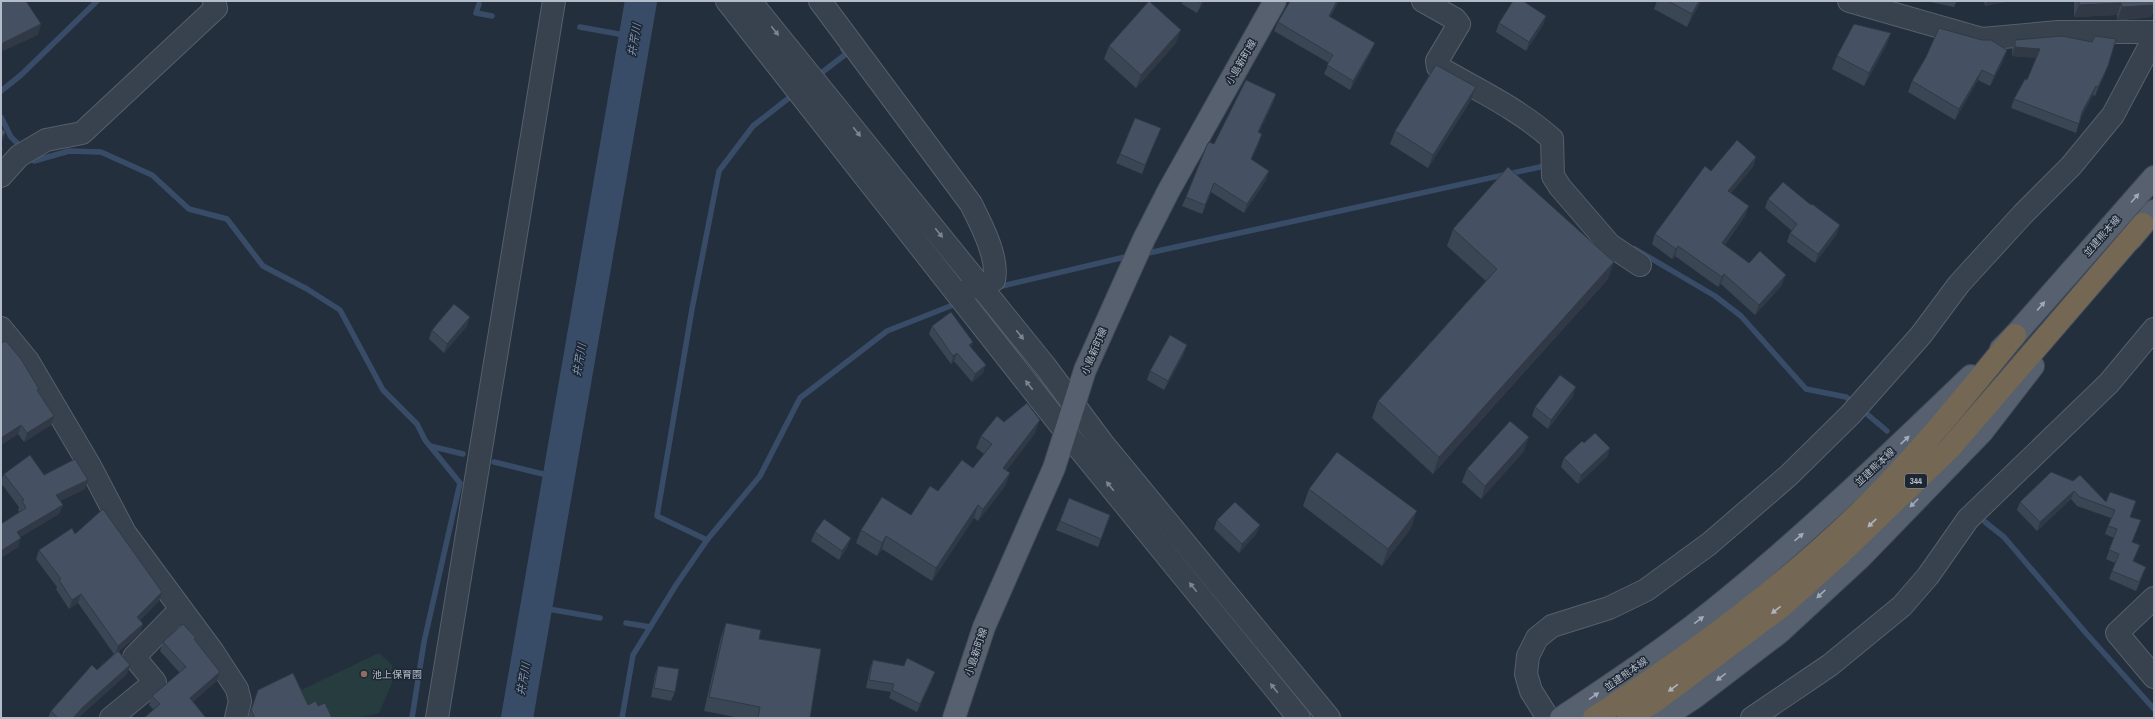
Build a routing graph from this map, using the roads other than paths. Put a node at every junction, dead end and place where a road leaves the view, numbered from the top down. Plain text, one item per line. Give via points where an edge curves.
1 (214, 1) edge
2 (554, 1) edge
3 (727, 1) edge
4 (820, 1) edge
5 (1275, 1) edge
6 (1423, 1) edge
7 (1849, 1) edge
8 (746, 10) edge
9 (2154, 32) edge
10 (2154, 38) edge
11 (1, 176) edge
12 (2154, 177) edge
13 (2148, 218) edge
14 (1640, 265) dead end
15 (980, 285) junction
16 (957, 293) junction
17 (2154, 329) edge
18 (2, 332) edge
19 (2015, 335) junction
20 (1074, 403) junction
21 (1065, 431) junction
22 (2154, 598) edge
23 (181, 609) junction
24 (2154, 677) edge
25 (1653, 702) edge
26 (112, 718) edge
27 (236, 718) edge
28 (437, 718) edge
29 (954, 718) edge
30 (1299, 718) edge
31 (1329, 718) edge
32 (1548, 718) edge
33 (1561, 718) edge
34 (1594, 718) edge
35 (1628, 718) edge
36 (1752, 718) edge

1 - 11 street via 216,8 82,133 46,140 19,156
2 - 28 street
3 - 8 street
4 - 15 street via 971,204 983,226 996,271 994,280
5 - 20 main road, 小島新町線 via 1144,239 1085,370
6 - 14 street via 1455,19 1459,24 1437,61 1438,67 1501,103 1552,139 1553,176 1560,187 1610,245
7 - 9 street via 1982,39 2058,32
8 -> 15 street
8 - 16 street
10 - 32 street via 2113,115 2071,166 2023,214 1960,284 1921,335 1851,414 1788,476 1709,544 1646,590 1609,608 1552,626 1537,638 1528,656 1526,674 1531,691
19 -> 12 main road, 並建熊本線
13 -> 25 highway, 344 via 1950,448 1781,607
15 - 16 street
15 -> 20 street
21 -> 16 street
17 - 36 street via 2108,383 1968,519 1928,576 1902,606 1830,665
18 - 23 street via 32,367 90,466 125,533
19 - 25 highway, 344 via 1940,425 1871,501 1826,544 1713,637
33 -> 19 main road, 並建熊本線 via 1641,665 1727,599 1823,517
20 - 21 main road, 小島新町線
20 - 31 street via 1104,445
21 - 29 main road, 小島新町線 via 1054,468 984,627
30 -> 21 street
22 - 24 street via 2117,633
23 - 26 street via 134,656 155,682
23 - 27 street via 237,689 240,701
25 - 34 highway, 344
25 - 35 highway, 344

